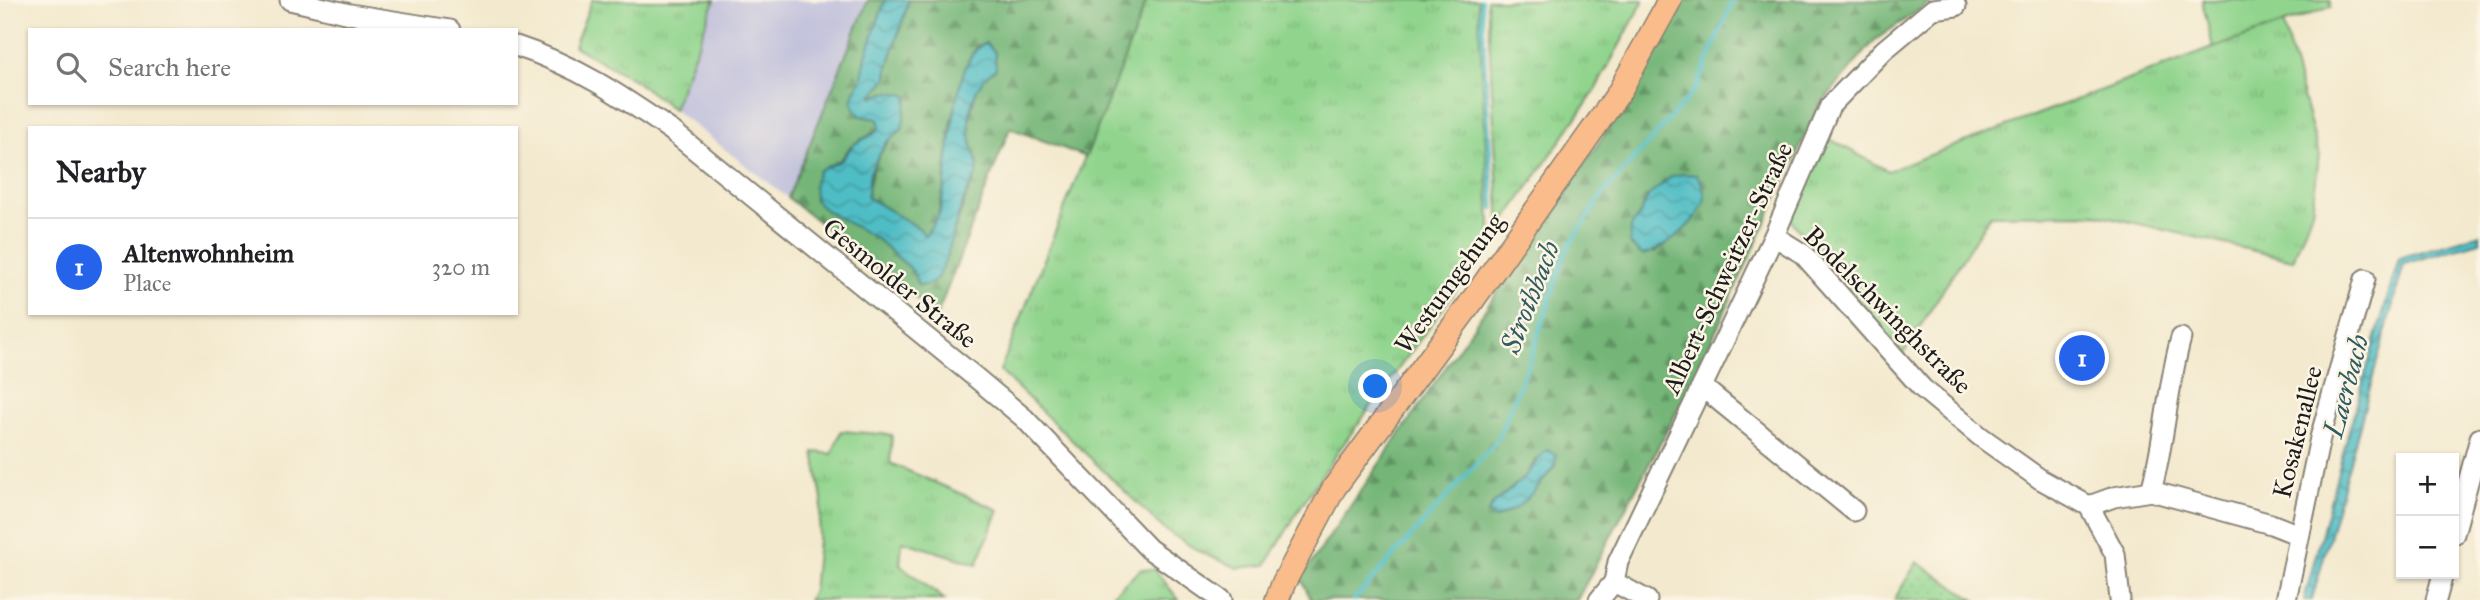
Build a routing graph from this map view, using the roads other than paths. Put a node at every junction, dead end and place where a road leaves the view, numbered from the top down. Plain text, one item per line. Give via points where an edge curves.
1 (290, 0) edge
2 (1670, 0) edge
3 (1956, 6) dead end
4 (438, 28) edge
5 (518, 47) edge
6 (1774, 236) junction
7 (2365, 279) dead end
8 (2181, 338) dead end
9 (1700, 389) junction
10 (2480, 438) edge
11 (2151, 491) junction
12 (2089, 506) junction
13 (1854, 511) dead end
14 (2459, 516) edge
15 (2299, 535) junction
16 (2442, 579) edge
17 (1614, 582) junction
18 (1223, 600) edge
19 (1277, 600) edge
20 (1600, 600) edge
21 (1647, 600) edge
22 (2120, 600) edge
23 (2286, 600) edge
24 (2436, 600) edge

1 - 4 street
2 - 19 main road, Westumgehung via 1610,105 1334,488
3 - 6 street, Albert-Schweitzer-Straße via 1933,9 1829,106
5 - 18 street, Gesmolder Straße via 555,59 620,94 672,131 1024,418 1149,549
6 - 9 street, Albert-Schweitzer-Straße
6 - 12 street, Bodelschwinghstraße via 1803,254 1922,388 2040,480
7 - 15 street, Kosakenallee via 2320,438
8 - 11 street
9 - 13 street
9 - 17 street, Albert-Schweitzer-Straße via 1618,562
10 - 14 street
11 - 12 street
11 - 15 street
12 - 22 street via 2115,554
15 - 23 street, Kosakenallee
16 - 24 street
17 - 20 street, Albert-Schweitzer-Straße
17 - 21 street

